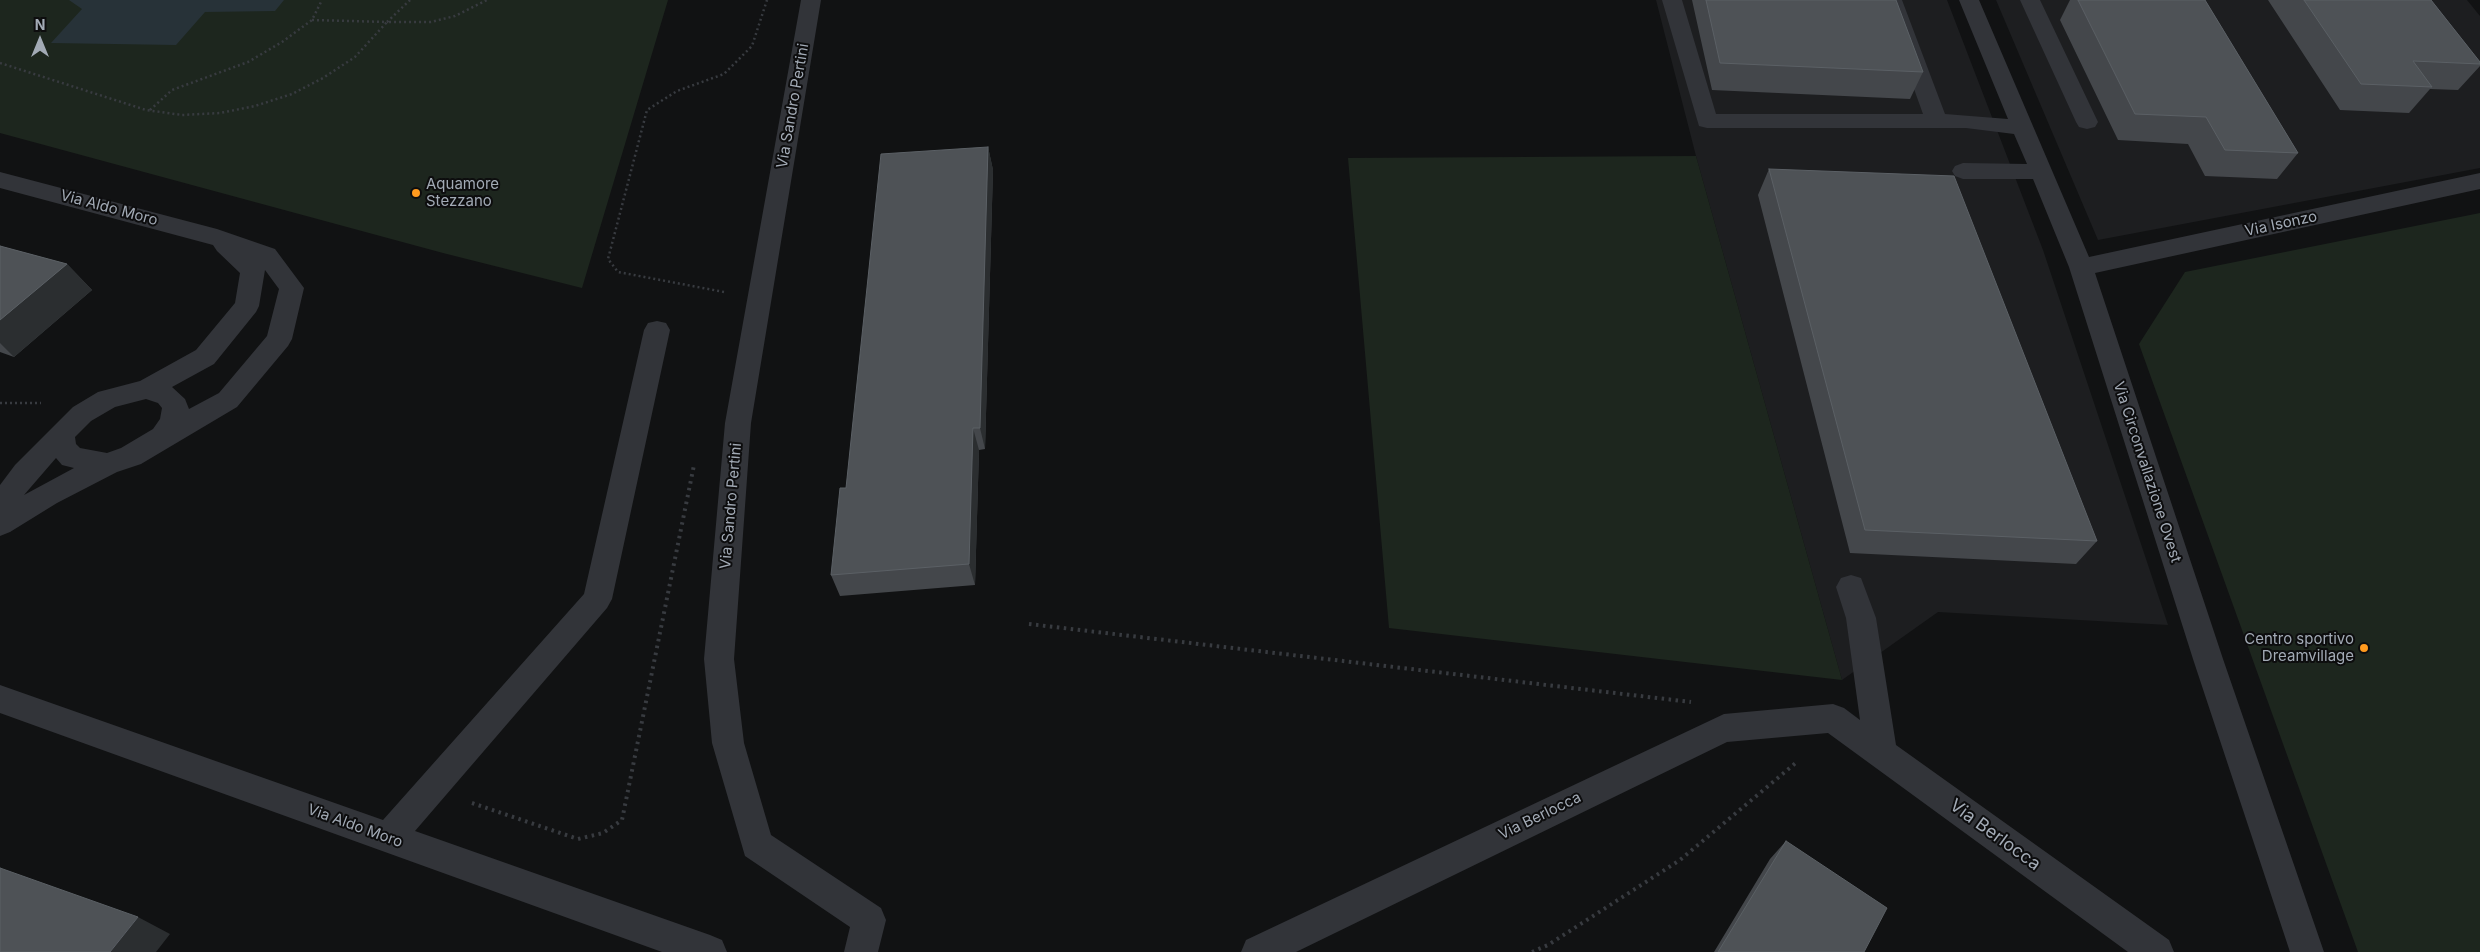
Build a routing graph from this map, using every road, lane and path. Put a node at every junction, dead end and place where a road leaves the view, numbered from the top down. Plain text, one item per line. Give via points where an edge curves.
1 (322, 0) edge
2 (410, 0) edge
3 (487, 0) edge
4 (767, 0) edge
5 (812, 0) edge
6 (1672, 0) edge
7 (1892, 0) edge
8 (1969, 0) edge
9 (2030, 0) edge
10 (312, 20) junction
11 (387, 22) junction
12 (0, 62) edge
13 (149, 110) junction
14 (1937, 121) junction
15 (2087, 122) dead end
16 (2023, 128) junction
17 (1963, 171) dead end
18 (2041, 172) junction
19 (0, 180) edge
20 (2480, 181) edge
21 (217, 237) junction
22 (2082, 267) junction
23 (759, 299) junction
24 (657, 330) dead end
25 (147, 389) junction
26 (61, 434) junction
27 (163, 436) junction
28 (695, 459) dead end
29 (107, 464) junction
30 (0, 506) edge
31 (0, 524) edge
32 (1852, 587) dead end
33 (1029, 624) dead end
34 (0, 699) edge
35 (1694, 702) dead end
36 (1833, 718) junction
37 (1881, 753) junction
38 (430, 789) junction
39 (388, 838) junction
40 (710, 952) edge
41 (861, 952) edge
42 (1258, 952) edge
43 (1532, 952) edge
44 (2157, 952) edge
45 (2307, 952) edge

1 - 10 path
2 - 11 path
3 - 11 path via 455,16 431,22
4 - 23 path via 752,46 724,74 677,91 647,110 608,259 618,272
5 - 23 street, Via Sandro Pertini
6 - 14 street via 1707,121
7 - 14 street
8 - 16 street, Via Circonvallazione Ovest
9 - 15 street
10 - 11 path
10 - 13 path via 248,62 172,90
11 - 13 path via 355,56 292,94 255,106 220,112 182,115
12 - 13 path
14 - 16 street
16 - 18 street, Via Circonvallazione Ovest
17 - 18 street
18 - 22 street, Via Circonvallazione Ovest
19 - 21 street, Via Aldo Moro
20 - 22 street, Via Isonzo
21 - 25 street, Via Aldo Moro via 253,270 247,306 205,357
21 - 27 street, Via Aldo Moro via 266,255 292,288 279,339 228,400
22 - 45 street, Via Circonvallazione Ovest via 2208,659
23 - 41 street, Via Sandro Pertini via 738,422 719,659 728,743 756,845 869,920
24 - 38 street via 596,599
25 - 26 street, Via Aldo Moro via 107,399 82,414
25 - 27 street via 167,396 176,406 173,422
26 - 29 street, Via Aldo Moro via 63,448 72,457
26 - 30 street, Via Aldo Moro via 24,473
27 - 29 street, Via Aldo Moro via 131,456
28 - 38 path via 622,820 603,834 578,839
29 - 31 street, Via Aldo Moro
32 - 37 street via 1861,618
33 - 35 path
34 - 39 street, Via Aldo Moro
36 - 37 street, Via Berlocca
36 - 42 street, Via Berlocca via 1724,728
36 - 43 path via 1792,768 1680,860 1548,945
37 - 44 street, Via Berlocca
38 - 39 street
39 - 40 street, Via Aldo Moro

